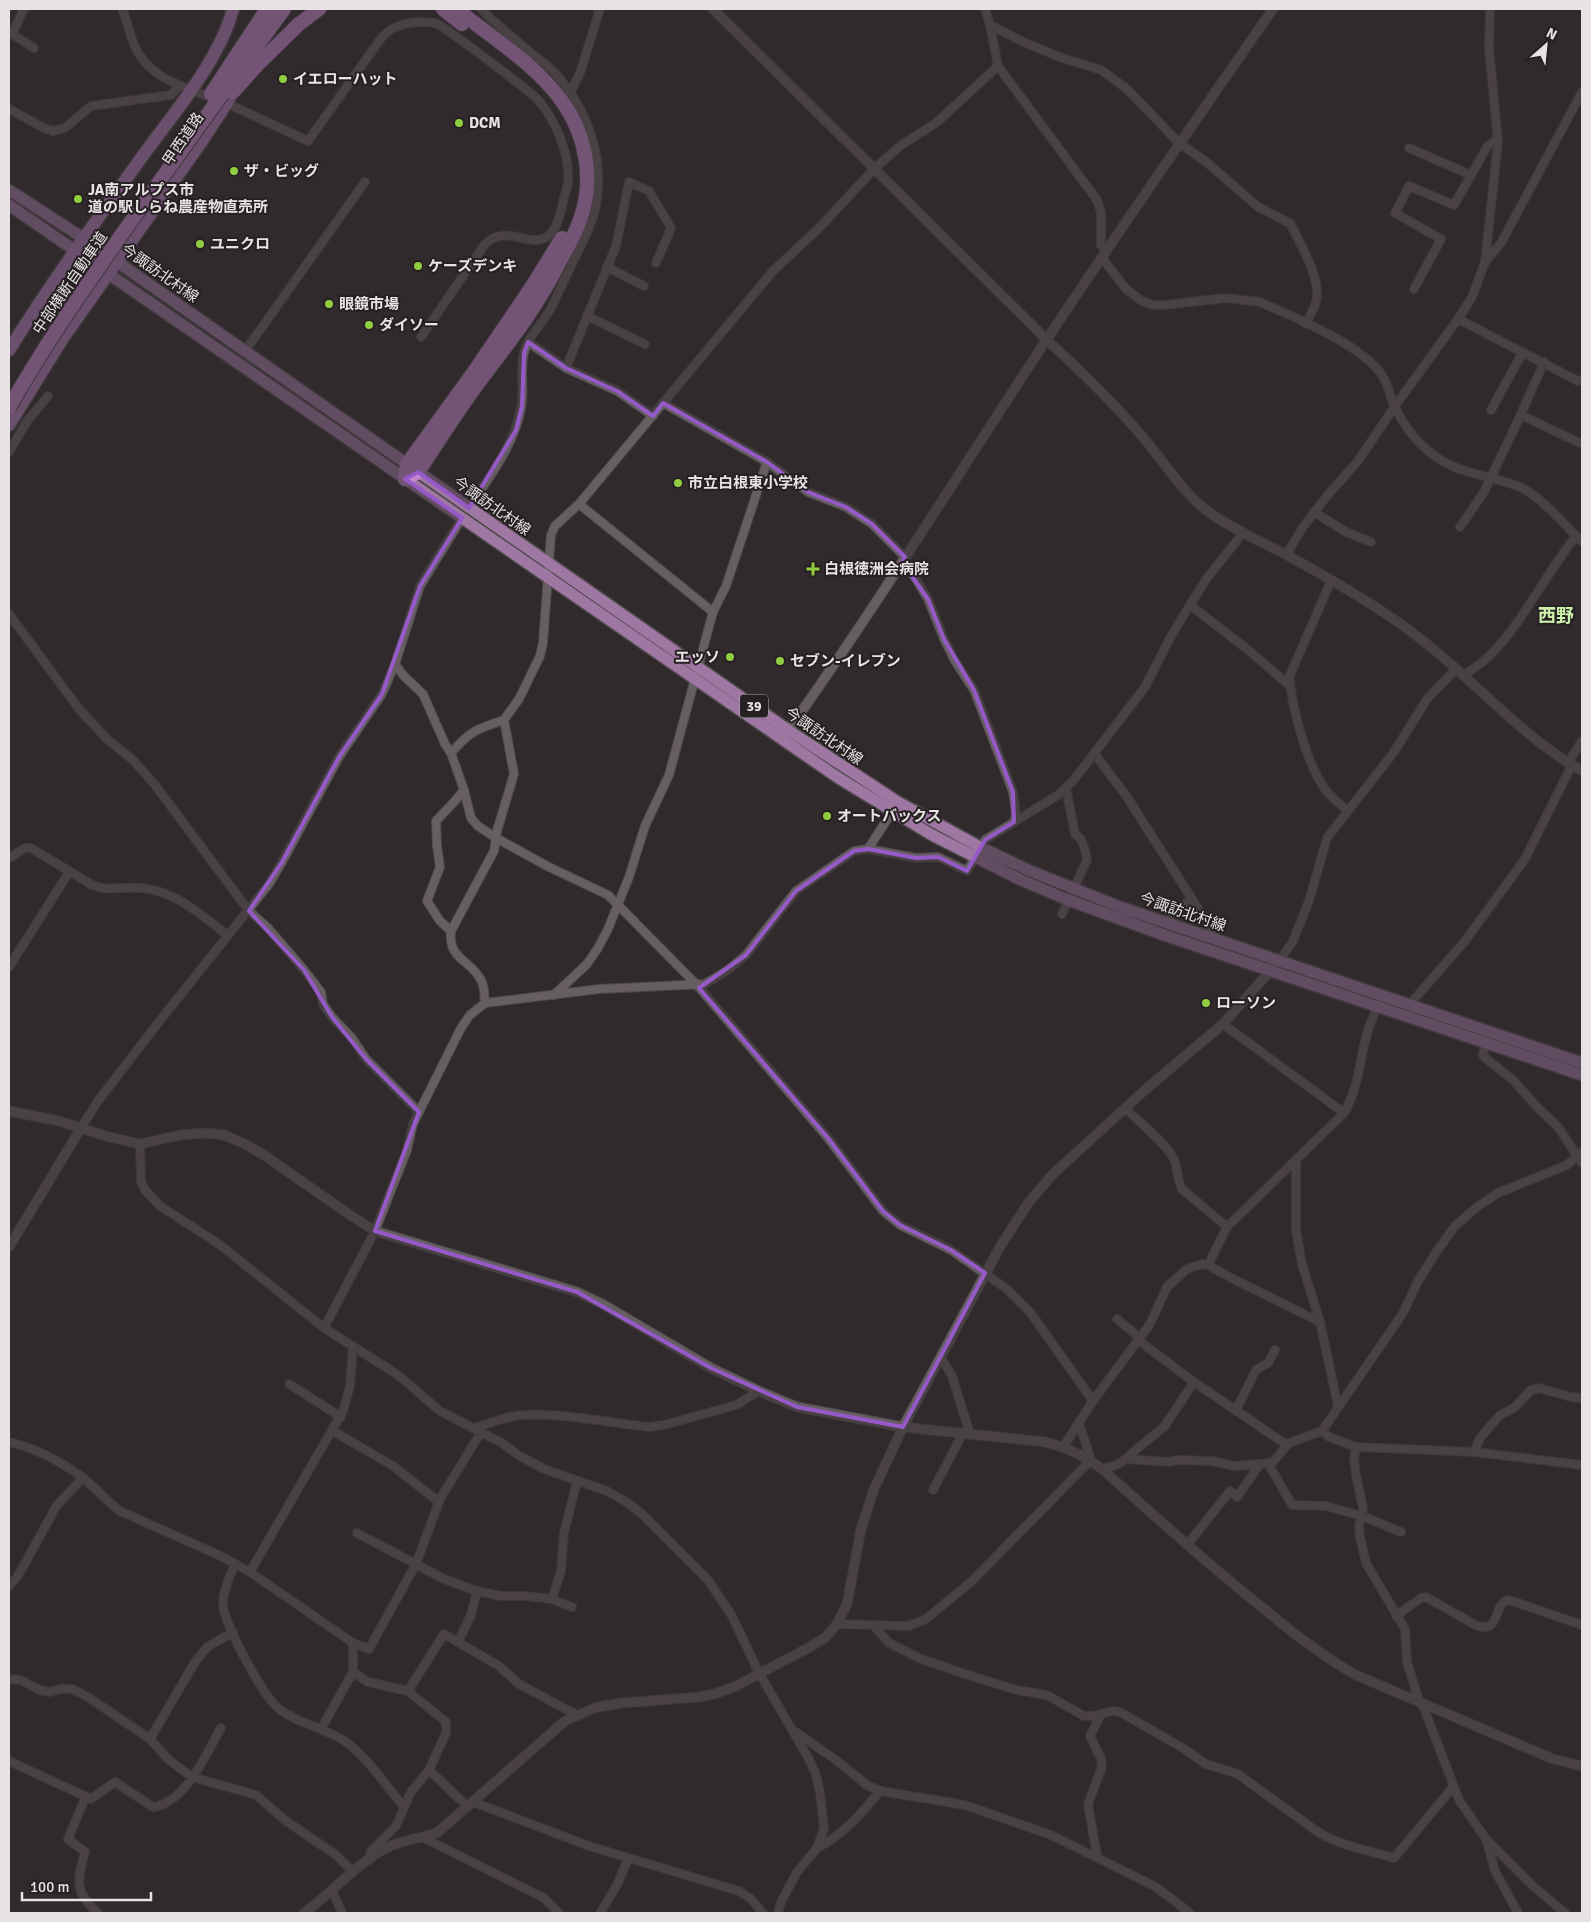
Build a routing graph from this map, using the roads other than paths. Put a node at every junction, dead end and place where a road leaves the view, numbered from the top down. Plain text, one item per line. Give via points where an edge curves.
1 (23, 9) edge
2 (122, 9) edge
3 (233, 9) edge
4 (258, 9) edge
5 (267, 9) edge
6 (276, 9) edge
7 (284, 9) edge
8 (318, 9) edge
9 (481, 9) edge
10 (600, 9) edge
11 (713, 9) edge
12 (985, 9) edge
13 (1273, 9) edge
14 (1490, 9) edge
15 (444, 13) edge
16 (990, 25) junction
17 (34, 48) dead end
18 (998, 66) junction
19 (185, 88) junction
20 (1582, 92) edge
21 (570, 93) junction
22 (227, 103) junction
23 (9, 109) edge
24 (1497, 139) junction
25 (1179, 143) junction
26 (1409, 148) dead end
27 (175, 149) junction
28 (874, 169) junction
29 (1471, 175) junction
30 (364, 182) dead end
31 (9, 190) edge
32 (9, 204) edge
33 (83, 238) junction
34 (75, 250) junction
35 (1104, 254) junction
36 (117, 262) junction
37 (1485, 262) junction
38 (656, 263) dead end
39 (607, 267) junction
40 (108, 273) junction
41 (644, 286) dead end
42 (1414, 289) dead end
43 (81, 293) junction
44 (587, 316) junction
45 (1458, 319) junction
46 (1306, 324) junction
47 (421, 337) dead end
48 (1046, 340) junction
49 (528, 342) junction
50 (645, 344) dead end
51 (9, 350) edge
52 (246, 351) junction
53 (1523, 352) junction
54 (1544, 362) junction
55 (566, 368) junction
56 (1582, 380) edge
57 (9, 395) edge
58 (48, 396) dead end
59 (663, 403) junction
60 (1395, 406) junction
61 (9, 408) edge
62 (1491, 410) dead end
63 (653, 416) junction
64 (1521, 416) junction
65 (9, 425) edge
66 (1582, 444) edge
67 (9, 452) edge
68 (767, 462) junction
69 (412, 468) junction
70 (405, 479) junction
71 (1490, 479) junction
72 (579, 504) junction
73 (469, 508) junction
74 (1314, 512) junction
75 (462, 518) junction
76 (1460, 527) dead end
77 (1243, 533) junction
78 (1579, 539) edge
79 (1371, 542) dead end
80 (1286, 555) junction
81 (904, 560) junction
82 (548, 564) junction
83 (548, 578) junction
84 (1331, 581) junction
85 (1190, 604) junction
86 (713, 612) junction
87 (9, 614) edge
88 (395, 664) junction
89 (697, 667) junction
90 (1456, 668) junction
91 (1464, 675) junction
92 (693, 679) junction
93 (1290, 686) junction
94 (504, 720) junction
95 (785, 735) junction
96 (1582, 741) edge
97 (1094, 753) junction
98 (451, 754) junction
99 (1570, 764) junction
100 (1582, 771) edge
101 (1066, 788) junction
102 (464, 790) junction
103 (1347, 811) junction
104 (892, 812) junction
105 (1014, 822) junction
106 (496, 838) junction
107 (980, 847) junction
108 (868, 849) junction
109 (9, 858) edge
110 (975, 858) junction
111 (69, 872) junction
112 (1072, 888) junction
113 (1068, 900) junction
114 (1192, 900) junction
115 (617, 904) junction
116 (249, 911) junction
117 (1062, 914) dead end
118 (1167, 923) junction
119 (452, 931) junction
120 (227, 935) junction
121 (1218, 940) junction
122 (1279, 961) junction
123 (9, 967) edge
124 (1271, 971) junction
125 (697, 985) junction
126 (554, 994) junction
127 (1380, 1000) junction
128 (485, 1003) junction
129 (1410, 1004) junction
130 (1223, 1024) junction
131 (1484, 1041) junction
132 (1582, 1063) edge
133 (1582, 1075) edge
134 (1125, 1108) junction
135 (9, 1111) edge
136 (419, 1112) junction
137 (1344, 1113) junction
138 (81, 1128) junction
139 (140, 1144) junction
140 (1581, 1157) edge
141 (1296, 1159) junction
142 (1227, 1228) junction
143 (375, 1230) junction
144 (9, 1247) edge
145 (1208, 1265) junction
146 (985, 1273) junction
147 (1117, 1319) dead end
148 (1320, 1322) junction
149 (324, 1328) junction
150 (1139, 1339) junction
151 (354, 1346) junction
152 (1275, 1350) dead end
153 (941, 1357) junction
154 (1194, 1382) junction
155 (289, 1384) dead end
156 (759, 1391) junction
157 (1582, 1398) edge
158 (1094, 1401) junction
159 (1338, 1406) junction
160 (1236, 1410) junction
161 (340, 1416) junction
162 (1079, 1423) junction
163 (903, 1427) junction
164 (478, 1430) junction
165 (333, 1431) junction
166 (1322, 1431) junction
167 (966, 1434) junction
168 (9, 1442) edge
169 (1288, 1445) junction
170 (1063, 1446) junction
171 (1356, 1447) junction
172 (1474, 1452) junction
173 (1126, 1459) junction
174 (1091, 1460) junction
175 (1264, 1464) junction
176 (1582, 1464) edge
177 (1102, 1469) junction
178 (83, 1478) junction
179 (577, 1481) junction
180 (933, 1490) dead end
181 (439, 1502) junction
182 (1362, 1516) junction
183 (1401, 1532) dead end
184 (357, 1533) dead end
185 (1187, 1545) junction
186 (235, 1564) junction
187 (416, 1564) junction
188 (250, 1572) junction
189 (9, 1586) edge
190 (477, 1591) junction
191 (552, 1599) junction
192 (572, 1607) dead end
193 (1396, 1616) junction
194 (837, 1624) junction
195 (1582, 1625) edge
196 (875, 1627) junction
197 (233, 1632) junction
198 (458, 1642) junction
199 (353, 1643) junction
200 (353, 1672) junction
201 (759, 1673) junction
202 (9, 1679) edge
203 (408, 1692) junction
204 (1420, 1702) junction
205 (577, 1715) junction
206 (1100, 1716) junction
207 (221, 1728) dead end
208 (789, 1728) junction
209 (321, 1729) junction
210 (150, 1740) junction
211 (9, 1761) edge
212 (1582, 1766) edge
213 (429, 1770) junction
214 (192, 1777) junction
215 (1453, 1787) junction
216 (880, 1791) junction
217 (86, 1796) junction
218 (470, 1804) junction
219 (404, 1808) junction
220 (390, 1831) junction
221 (424, 1838) junction
222 (1486, 1839) junction
223 (396, 1844) junction
224 (817, 1848) junction
225 (1097, 1856) junction
226 (628, 1859) junction
227 (368, 1861) junction
228 (353, 1872) junction
229 (332, 1890) junction
230 (98, 1913) edge
231 (304, 1913) edge
232 (342, 1913) edge
233 (559, 1913) edge
234 (600, 1913) edge
235 (763, 1913) edge
236 (778, 1913) edge
237 (1190, 1913) edge
238 (1518, 1913) edge
239 (1565, 1913) edge

1 - 17 street via 12,34
2 - 19 street via 133,44 142,59 167,81
3 - 19 highway, 甲西道路 via 214,54
4 - 22 highway, 甲西道路 via 246,58
5 - 27 highway, bridge
6 - 27 highway, 中部横断自動車道, bridge
7 - 43 highway, 中部横断自動車道, bridge
8 - 43 highway, bridge via 258,64 220,108 118,249
9 - 21 street via 554,72
10 - 21 street via 580,73
11 - 28 street
12 - 16 street
13 - 25 street
14 - 24 street via 1489,48
15 - 22 street via 389,29 308,141
15 - 47 street via 536,98 560,137 567,161 568,183 561,213 552,232 538,240 503,235 491,238
15 - 69 highway via 530,79 558,109 566,124 578,169 576,202 557,248
16 - 18 street
16 - 25 street via 1020,41 1101,70 1127,89
18 - 28 street via 936,123 900,146
18 - 35 street via 1097,200
19 - 22 street
19 - 23 street via 170,95 91,106 65,128 53,131
19 - 33 highway, 甲西道路
20 - 37 street via 1501,243
21 - 49 street via 585,116 593,141 598,189 595,210 590,228 549,311
22 - 36 highway, 甲西道路
24 - 29 street via 1487,147
24 - 37 street
25 - 35 street
25 - 46 street via 1257,206 1289,222 1307,258 1317,290 1316,302
26 - 29 street
27 - 57 highway, 中部横断自動車道 via 80,283
28 - 48 street
28 - 59 street via 773,271
29 - 42 street via 1454,205 1409,186 1395,213 1442,240
30 - 52 street
31 - 33 main road, 今諏訪北村線 / 39
32 - 34 main road, 今諏訪北村線 / 39
33 - 34 highway, 甲西道路
33 - 36 main road, 今諏訪北村線 / 39
34 - 40 main road, 今諏訪北村線 / 39
34 - 51 highway, 甲西道路
35 - 46 street via 1126,289 1153,305 1244,299 1260,302
35 - 48 street
36 - 40 highway, 甲西道路
36 - 52 main road, 今諏訪北村線 / 39
37 - 45 street via 1472,298
38 - 39 street via 671,228 649,191 629,182 616,246
39 - 41 street
39 - 44 street
40 - 65 highway, 甲西道路 via 60,341
40 - 70 main road, 今諏訪北村線 / 39
43 - 61 highway, 中部横断自動車道, bridge
44 - 50 street
44 - 55 street
45 - 53 street
45 - 60 street
46 - 60 street via 1351,346 1375,365 1384,377
48 - 77 street via 1117,408 1192,497 1220,520
48 - 81 street
49 - 55 street
49 - 73 street via 524,353 522,406 516,430
52 - 69 main road, 今諏訪北村線 / 39
53 - 54 street
53 - 62 street
54 - 56 street via 1578,381
54 - 64 street
55 - 63 street via 616,391
58 - 67 street via 28,420
59 - 63 street
59 - 68 street
60 - 71 street via 1425,449 1446,464
60 - 74 street via 1358,461
63 - 72 street
64 - 66 street
64 - 71 street
68 - 81 street via 808,492 846,507 872,524
68 - 86 street via 726,586
69 - 70 highway
69 - 73 main road, 今諏訪北村線 / 39
70 - 75 main road, 今諏訪北村線 / 39
71 - 76 street
71 - 78 street via 1530,493
72 - 82 street via 555,526
72 - 86 street
73 - 82 main road, 今諏訪北村線 / 39
74 - 79 street via 1346,532
74 - 80 street
75 - 83 main road, 今諏訪北村線 / 39
75 - 88 street via 420,586
77 - 80 street
77 - 85 street
78 - 91 street via 1560,557 1511,631 1488,657
80 - 84 street
81 - 95 street
81 - 105 street via 928,599 955,661 974,690 1013,792
82 - 83 street
82 - 89 main road, 今諏訪北村線 / 39
83 - 92 main road, 今諏訪北村線 / 39
83 - 94 street via 540,656 519,699
84 - 90 street via 1384,613
84 - 93 street via 1290,675
85 - 93 street
85 - 97 street via 1145,687
86 - 89 street
87 - 116 street via 79,709 155,785
88 - 98 street via 423,694
88 - 116 street via 382,694 339,756 282,862
89 - 92 street
89 - 95 main road, 今諏訪北村線 / 39
90 - 91 street
90 - 103 street via 1428,699 1394,752
91 - 99 street via 1530,737
92 - 95 main road, 今諏訪北村線 / 39
92 - 115 street via 668,775 645,826
93 - 103 street via 1310,763 1323,788
94 - 98 street via 477,729 465,737
94 - 106 street via 514,774
95 - 104 main road, 今諏訪北村線 / 39
95 - 107 main road, 今諏訪北村線 / 39
96 - 99 street
97 - 101 street
97 - 114 street via 1127,797
98 - 102 street
99 - 100 street
99 - 129 street via 1525,859 1465,942
101 - 105 street
101 - 112 street via 1075,834 1086,850 1087,860
102 - 106 street via 471,818
102 - 119 street via 436,821 440,867 427,902 440,921
103 - 122 street via 1327,838 1309,901 1293,941
104 - 108 street
104 - 110 main road, 今諏訪北村線 / 39
105 - 107 street via 985,840
106 - 115 street via 549,868 608,894
106 - 119 street via 494,851
107 - 110 street
107 - 112 main road, 今諏訪北村線 / 39
108 - 110 street via 916,858 938,857 968,871
108 - 125 street via 854,851 796,891 746,955 728,970 705,984
109 - 111 street via 31,848
110 - 113 main road, 今諏訪北村線 / 39
111 - 120 street via 100,889 130,887 155,890 193,908
111 - 123 street
112 - 113 street
112 - 118 main road, 今諏訪北村線 / 39
113 - 117 street
113 - 124 main road, 今諏訪北村線 / 39
114 - 118 street via 1172,912
114 - 121 street
115 - 125 street
115 - 126 street via 598,948 587,964
116 - 120 street
116 - 136 street via 304,970 320,992 327,1011 366,1059
118 - 121 main road, 今諏訪北村線 / 39
119 - 128 street via 450,943 453,950 477,974
120 - 138 street via 98,1101
121 - 122 main road, 今諏訪北村線 / 39
122 - 124 street
122 - 127 main road, 今諏訪北村線 / 39
124 - 127 main road, 今諏訪北村線 / 39
124 - 130 street
125 - 126 street
125 - 146 street via 828,1138 883,1211 900,1225 951,1250
126 - 128 street
127 - 129 main road, 今諏訪北村線 / 39
127 - 131 main road, 今諏訪北村線 / 39
127 - 137 street via 1366,1033 1352,1101
128 - 136 street via 470,1015 461,1028
129 - 132 main road, 今諏訪北村線 / 39
130 - 134 street
130 - 137 street
131 - 133 main road, 今諏訪北村線 / 39
131 - 140 street via 1483,1056 1514,1081 1558,1127
134 - 142 street via 1169,1152 1182,1190
134 - 146 street via 1053,1174 1029,1202
135 - 138 street via 33,1114
136 - 143 street
137 - 141 street
138 - 139 street
138 - 144 street
139 - 143 street via 205,1133 235,1139
139 - 149 street via 141,1181 152,1199 219,1244
140 - 159 street via 1498,1193 1455,1226 1418,1281 1404,1313
141 - 142 street
141 - 148 street via 1296,1231 1302,1264
142 - 145 street
143 - 149 street
143 - 156 street via 577,1292
145 - 148 street
145 - 150 street via 1187,1269 1167,1287 1150,1324
146 - 153 street
146 - 158 street via 1030,1312
147 - 150 street
148 - 159 street
149 - 151 street
150 - 154 street
150 - 158 street
151 - 161 street via 350,1386
151 - 164 street via 398,1375 440,1411
152 - 160 street via 1268,1363 1256,1370
153 - 163 street
153 - 167 street via 952,1376
154 - 160 street
154 - 173 street via 1164,1427
155 - 161 street
156 - 163 street via 797,1407
156 - 164 street via 736,1404 664,1425 648,1427 526,1415 509,1417
157 - 172 street via 1539,1388 1530,1390 1515,1407 1492,1423
158 - 162 street
159 - 166 street
160 - 169 street
161 - 165 street
162 - 170 street
162 - 174 street
163 - 167 street
163 - 194 street via 868,1506 847,1604
164 - 179 street via 544,1469
164 - 181 street
165 - 181 street via 393,1466
165 - 188 street
166 - 169 street
166 - 171 street
167 - 170 street
167 - 180 street
168 - 178 street via 38,1452
169 - 175 street via 1272,1463
170 - 174 street
171 - 172 street
171 - 182 street via 1354,1459
172 - 176 street
173 - 175 street via 1212,1461 1234,1466
173 - 177 street
174 - 177 street
174 - 196 street via 972,1581 926,1619 908,1626
175 - 182 street via 1292,1505 1326,1506
175 - 185 street via 1237,1497 1230,1491
177 - 185 street
178 - 186 street via 120,1511
178 - 189 street via 57,1505 18,1576
179 - 191 street via 564,1533 561,1571
179 - 201 street via 607,1491 642,1514 708,1580 732,1616
181 - 187 street
182 - 183 street
182 - 193 street via 1359,1526 1366,1563
184 - 187 street
185 - 204 street via 1315,1650 1356,1675
186 - 188 street
186 - 197 street via 223,1604
187 - 190 street
187 - 199 street via 369,1649
188 - 199 street
190 - 191 street
190 - 198 street via 471,1615
191 - 192 street
193 - 195 street via 1426,1597 1484,1628 1493,1622 1502,1604 1509,1600
193 - 204 street via 1405,1629 1407,1662
194 - 196 street
194 - 201 street via 826,1637
196 - 206 street via 890,1643 919,1658 992,1684 1047,1695 1084,1716
197 - 209 street via 256,1678 278,1708
197 - 210 street via 207,1647 195,1662
198 - 203 street via 444,1634
198 - 205 street via 500,1666 519,1684
199 - 200 street
200 - 203 street via 368,1682
200 - 209 street
201 - 205 street via 736,1686 698,1698 623,1703 597,1707
201 - 208 street
202 - 210 street via 21,1680 50,1692 72,1689
203 - 213 street via 446,1722 446,1733
204 - 212 street via 1553,1759
204 - 215 street
205 - 218 street via 544,1738
206 - 215 street via 1120,1712 1206,1764 1238,1774 1328,1838 1394,1858
206 - 225 street via 1090,1736 1102,1767 1088,1804
207 - 214 street
208 - 216 street
208 - 224 street via 809,1759 820,1792 824,1828
209 - 219 street via 347,1742
210 - 214 street via 168,1760
211 - 217 street
213 - 218 street
213 - 219 street via 411,1792
214 - 217 street via 186,1788 164,1806 153,1807 115,1782 91,1799
214 - 228 street via 256,1794 286,1821 336,1855
215 - 222 street via 1458,1800
216 - 224 street via 859,1816 830,1842
216 - 225 street via 965,1805 1051,1835
217 - 230 street via 68,1839 86,1852 78,1883 87,1904
218 - 221 street via 438,1832
218 - 226 street
219 - 220 street via 396,1826
220 - 223 street
220 - 227 street via 371,1851
221 - 223 street
221 - 233 street via 544,1898
222 - 238 street via 1495,1872
222 - 239 street
223 - 227 street
224 - 236 street via 797,1872
225 - 237 street via 1156,1887
226 - 234 street
226 - 235 street via 739,1891
227 - 228 street
228 - 229 street
229 - 231 street
229 - 232 street

